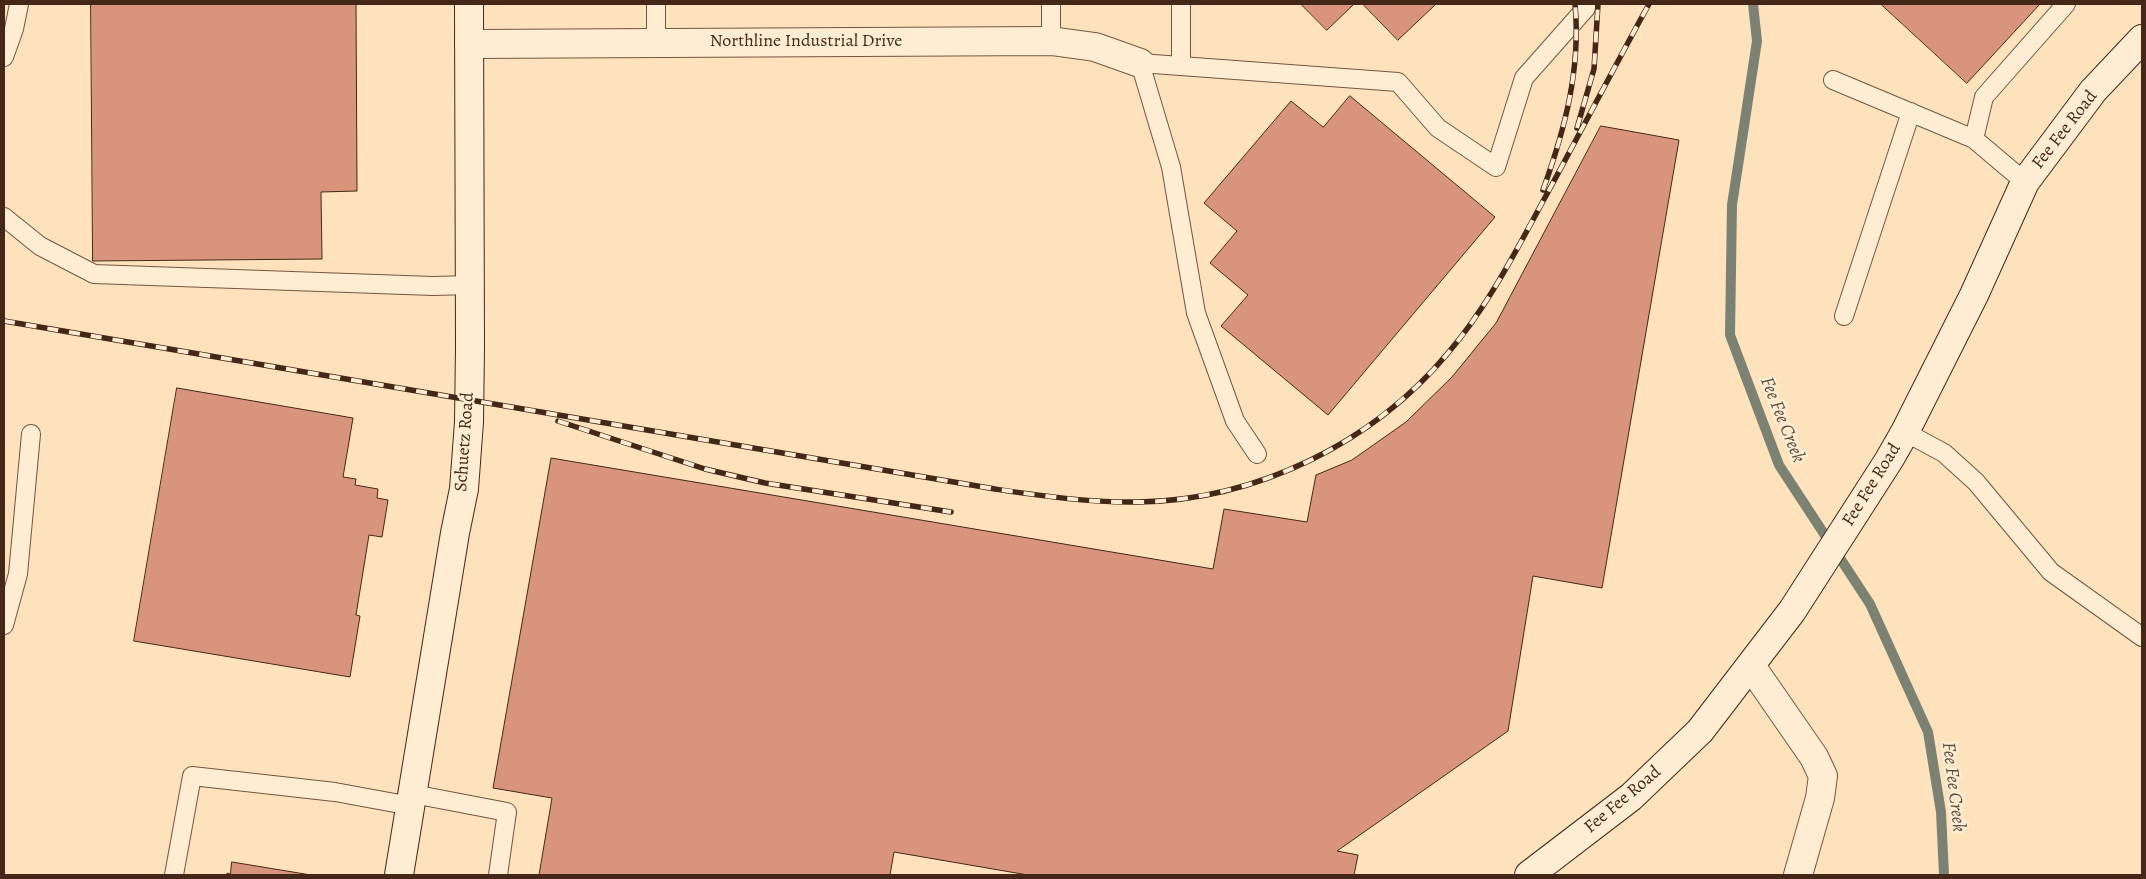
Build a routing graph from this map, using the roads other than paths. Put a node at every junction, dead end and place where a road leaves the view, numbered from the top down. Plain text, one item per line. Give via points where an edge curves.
1 (18, 4) edge
2 (469, 4) edge
3 (656, 4) edge
4 (1051, 4) edge
5 (1181, 4) edge
6 (1586, 4) edge
7 (2066, 4) edge
8 (2142, 39) edge
9 (1051, 41) junction
10 (656, 43) junction
11 (468, 44) junction
12 (4, 57) edge
13 (1140, 63) junction
14 (1181, 66) junction
15 (1833, 80) dead end
16 (1911, 112) junction
17 (1974, 138) junction
18 (2025, 182) junction
19 (4, 217) edge
20 (470, 285) junction
21 (1844, 316) dead end
22 (1905, 432) junction
23 (31, 434) dead end
24 (1257, 454) dead end
25 (4, 625) edge
26 (2142, 637) edge
27 (1751, 666) junction
28 (412, 800) junction
29 (1794, 874) edge
30 (174, 875) edge
31 (398, 875) edge
32 (498, 875) edge
33 (1529, 875) edge

1 - 12 lane via 14,29
2 - 11 street, Schuetz Road
3 - 10 lane
4 - 9 lane
5 - 14 lane
6 - 14 lane via 1586,8 1524,78 1496,167 1438,128 1398,82
7 - 17 lane via 1984,97
8 - 18 street, Fee Fee Road via 2094,91
9 - 10 street, Northline Industrial Drive
9 - 13 street, Northline Industrial Drive via 1095,47
10 - 11 street, Northline Industrial Drive
11 - 20 street, Schuetz Road
13 - 14 lane
13 - 24 lane via 1172,167 1196,313 1235,421
15 - 16 lane
16 - 17 lane
16 - 21 lane
17 - 18 lane
18 - 22 street, Fee Fee Road via 1974,295
19 - 20 lane via 40,246 94,274
20 - 28 street, Schuetz Road via 464,488
22 - 26 lane via 1944,454 1976,482 2051,572
22 - 27 street, Fee Fee Road via 1792,611
23 - 25 lane via 18,574
27 - 29 street via 1823,776 1820,798
27 - 33 street, Fee Fee Road via 1700,731 1631,797
28 - 30 lane via 192,776
28 - 31 street, Schuetz Road
28 - 32 lane via 507,812

